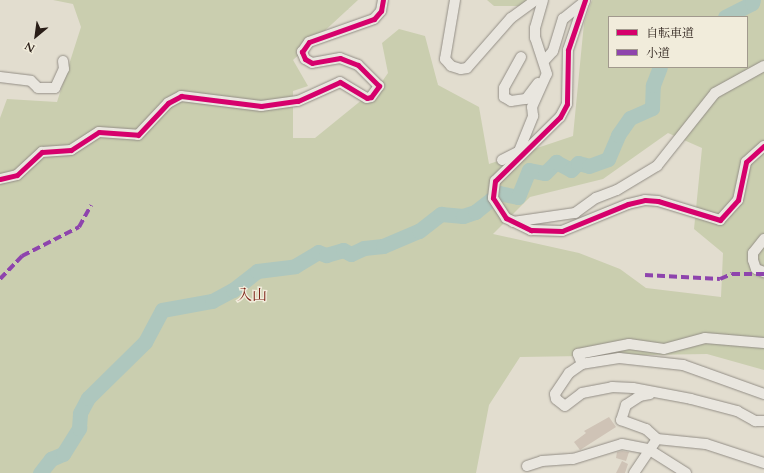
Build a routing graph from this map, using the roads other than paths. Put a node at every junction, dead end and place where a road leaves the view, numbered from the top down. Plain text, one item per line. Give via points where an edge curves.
1 (384, 0) edge
2 (455, 0) edge
3 (536, 0) edge
4 (543, 0) edge
5 (585, 0) edge
6 (522, 57) dead end
7 (63, 61) dead end
8 (544, 61) junction
9 (764, 66) edge
10 (0, 77) edge
11 (544, 80) junction
12 (531, 145) junction
13 (764, 146) edge
14 (519, 151) junction
15 (502, 160) dead end
16 (0, 179) edge
17 (513, 222) junction
18 (764, 239) edge
19 (764, 272) edge
20 (764, 343) edge
21 (582, 364) junction
22 (653, 392) junction
23 (764, 394) edge
24 (764, 421) edge
25 (657, 439) junction
26 (648, 449) junction
27 (764, 463) edge
28 (527, 466) dead end
29 (634, 473) edge
30 (686, 473) edge

1 - 16 street via 381,10 374,19 309,42 302,52 305,59 312,64 340,58 358,65 379,86 372,97 367,98 340,82 298,101 262,106 181,96 168,103 138,135 99,132 71,150 42,152 16,175
2 - 3 street via 445,59 450,66 461,69 467,68 511,18
4 - 8 street via 535,28 535,38
5 - 8 street via 563,19 553,51
5 - 12 street via 568,50 567,104 560,117
6 - 11 street via 504,88 504,97 511,101 526,99
7 - 10 street via 64,69 55,88 38,88 31,82
8 - 11 street via 547,74
9 - 17 street via 715,93 657,166 617,190 596,198 575,213
11 - 14 street via 532,107 533,116
12 - 14 street
12 - 17 street via 495,181 493,198 506,218
13 - 17 street via 746,162 738,200 720,220 658,201 645,200 628,204 562,231 531,230
14 - 15 street
18 - 19 street via 753,253 753,260 756,269
20 - 21 street via 705,338 664,349 629,344 578,354
21 - 22 street via 569,373 555,394 556,399 565,406 582,393 612,387
21 - 23 street via 619,358 683,365
22 - 24 street via 737,411 755,421
22 - 25 street via 626,405 621,420 646,429
25 - 26 street
25 - 27 street via 706,444
26 - 28 street via 622,444 573,459 542,460
26 - 29 street
26 - 30 street

